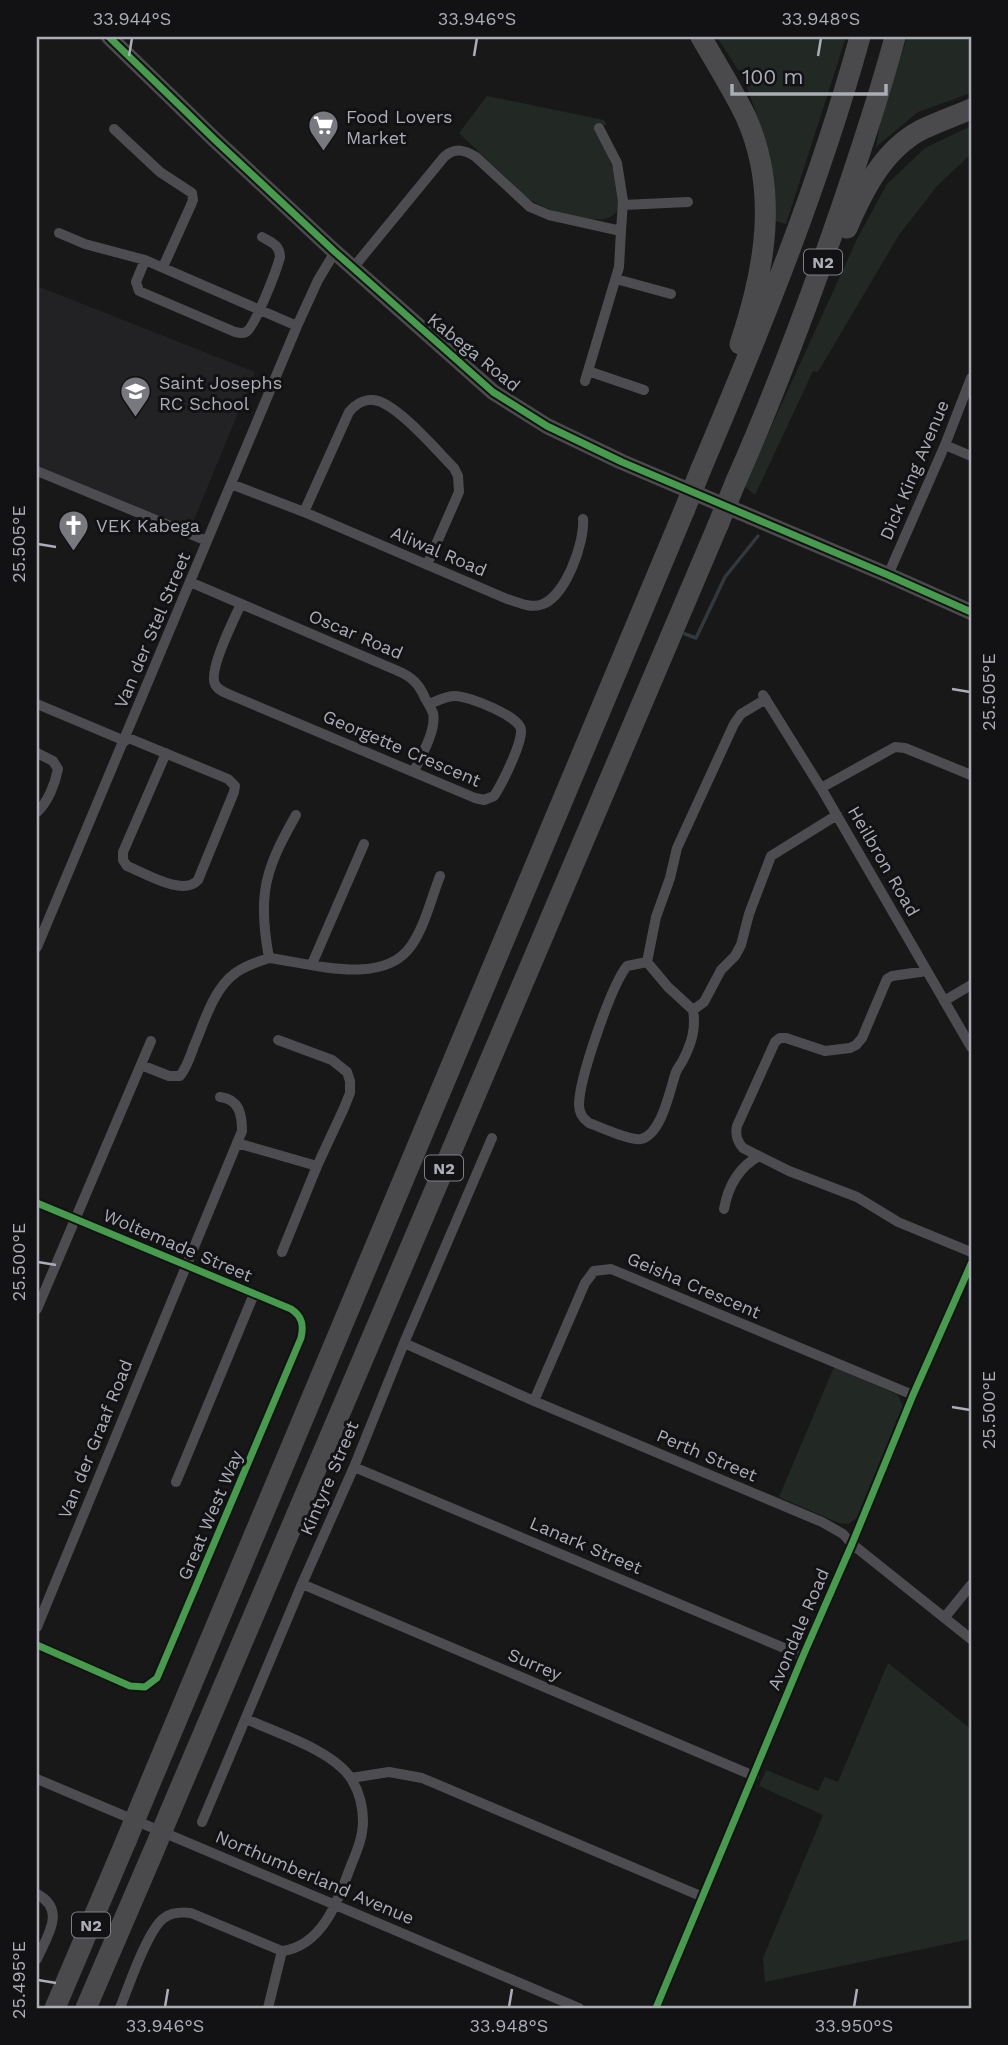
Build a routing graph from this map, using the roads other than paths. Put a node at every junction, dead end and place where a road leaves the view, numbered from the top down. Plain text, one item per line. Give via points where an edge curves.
1 (110, 37) edge
2 (701, 37) edge
3 (860, 37) edge
4 (895, 37) edge
5 (971, 109) edge
6 (599, 128) dead end
7 (114, 129) dead end
8 (688, 202) dead end
9 (623, 205) junction
10 (621, 231) junction
11 (59, 233) dead end
12 (261, 237) dead end
13 (335, 252) junction
14 (145, 260) junction
15 (163, 267) junction
16 (353, 268) junction
17 (616, 279) junction
18 (671, 294) dead end
19 (260, 310) junction
20 (297, 326) junction
21 (971, 378) edge
22 (644, 390) dead end
23 (767, 411) junction
24 (945, 445) junction
25 (971, 456) edge
26 (701, 469) junction
27 (37, 471) edge
28 (231, 484) junction
29 (304, 512) junction
30 (583, 519) dead end
31 (207, 541) junction
32 (427, 565) junction
33 (888, 575) junction
34 (190, 582) junction
35 (241, 604) junction
36 (971, 612) edge
37 (37, 704) edge
38 (429, 704) junction
39 (125, 739) junction
40 (37, 752) edge
41 (166, 753) junction
42 (414, 771) junction
43 (971, 775) edge
44 (821, 788) junction
45 (37, 812) edge
46 (296, 815) dead end
47 (837, 816) junction
48 (364, 844) dead end
49 (440, 876) dead end
50 (37, 947) edge
51 (269, 958) junction
52 (647, 962) junction
53 (312, 964) junction
54 (927, 971) junction
55 (971, 985) edge
56 (944, 1001) junction
57 (693, 1010) junction
58 (278, 1040) dead end
59 (151, 1041) dead end
60 (971, 1047) edge
61 (141, 1065) junction
62 (220, 1097) dead end
63 (492, 1138) dead end
64 (237, 1143) junction
65 (759, 1156) junction
66 (317, 1166) junction
67 (37, 1203) edge
68 (724, 1209) dead end
69 (75, 1219) junction
70 (282, 1252) dead end
71 (971, 1252) edge
72 (971, 1264) edge
73 (186, 1265) junction
74 (254, 1294) junction
75 (37, 1309) edge
76 (302, 1322) joint
77 (404, 1343) junction
78 (913, 1395) junction
79 (534, 1401) junction
80 (354, 1467) junction
81 (176, 1482) dead end
82 (852, 1544) junction
83 (302, 1584) junction
84 (971, 1585) edge
85 (944, 1618) junction
86 (37, 1628) edge
87 (971, 1639) edge
88 (37, 1645) edge
89 (803, 1656) junction
90 (246, 1719) junction
91 (754, 1776) junction
92 (351, 1778) junction
93 (37, 1779) edge
94 (202, 1822) dead end
95 (40, 1896) edge
96 (704, 1897) junction
97 (337, 1904) junction
98 (282, 1951) junction
99 (37, 1959) edge
100 (55, 2008) edge
101 (86, 2008) edge
102 (120, 2008) edge
103 (268, 2008) edge
104 (579, 2008) edge
105 (656, 2008) edge

1 - 13 street, Kabega Road
2 - 26 highway via 755,141 766,213 760,274
3 - 26 highway, N2 via 790,251
4 - 23 highway, N2 via 830,240
5 - 23 highway via 922,129 880,166 866,187
6 - 9 street via 617,163
7 - 15 street via 160,172 192,193
8 - 9 street
9 - 10 street
10 - 16 street via 540,212 462,150 450,152
10 - 17 street
11 - 14 street
12 - 19 street via 276,246 280,257
13 - 16 street, Kabega Road
13 - 20 street, Van der Stel Street
14 - 15 street
14 - 19 street via 136,282 144,294 241,333 250,329
15 - 19 street
16 - 33 street, Kabega Road via 493,392 547,426
17 - 18 street
17 - 22 street via 587,376
19 - 20 street
20 - 28 street, Van der Stel Street
21 - 24 street, Dick King Avenue
23 - 101 highway, N2, bridge
24 - 25 street
24 - 33 street, Dick King Avenue
26 - 100 highway, N2, bridge
27 - 31 street
28 - 29 street, Aliwal Road
28 - 31 street, Van der Stel Street
29 - 32 street, Aliwal Road
29 - 32 street via 349,412 364,401 379,401 393,408 458,476 459,492
30 - 32 street, Aliwal Road via 579,546 564,583 542,605 532,607 507,599
31 - 34 street, Van der Stel Street
33 - 36 street, Kabega Road
34 - 35 street, Oscar Road
34 - 39 street, Van der Stel Street
35 - 38 street, Oscar Road via 404,673 413,678
35 - 42 street, Georgette Crescent via 215,667 216,687
37 - 39 street
38 - 42 street via 433,722
38 - 42 street, Georgette Crescent via 463,697 514,719 521,729 520,738 498,790 489,799 475,799
39 - 41 street
39 - 50 street, Van der Stel Street
40 - 45 street via 58,769
41 - 41 street via 228,779 234,786 198,880 185,888 127,866 123,860
43 - 44 street via 895,747
44 - 47 street, Heilbron Road
44 - 52 street, Heilbron Road via 764,697 741,715 681,838
46 - 51 street via 265,890
47 - 54 street, Heilbron Road
47 - 57 street via 771,856 741,945 704,1002
48 - 53 street
49 - 53 street via 417,936 394,960 356,971
51 - 53 street
51 - 61 street via 231,976 216,997 180,1076
52 - 57 street
52 - 57 street via 627,966 619,979 587,1060 579,1107 583,1119 634,1139 649,1135 691,1042
54 - 56 street, Heilbron Road
54 - 65 street via 887,979 862,1038 850,1048 825,1051 786,1038 775,1042 736,1133 743,1148
55 - 56 street
56 - 60 street, Heilbron Road
58 - 66 street via 332,1060 347,1072 350,1081 344,1108
59 - 61 street
61 - 69 street
62 - 64 street, Van der Graaf Road via 236,1103 241,1115
63 - 77 street, Kintyre Street
64 - 66 street
64 - 73 street, Van der Graaf Road
65 - 68 street via 734,1179
65 - 71 street
66 - 70 street
67 - 69 street, Woltemade Street
69 - 73 street, Woltemade Street
69 - 75 street
72 - 78 street, Avondale Road
73 - 74 street, Woltemade Street
73 - 86 street, Van der Graaf Road
74 - 76 street, Woltemade Street via 291,1309
74 - 81 street
76 - 88 street, Great West Way via 301,1338 157,1678 145,1687 130,1686
77 - 79 street, Perth Street
77 - 80 street, Kintyre Street
78 - 79 street, Geisha Crescent via 611,1269 594,1271 585,1283
78 - 82 street, Avondale Road
79 - 82 street, Perth Street via 822,1522
80 - 83 street, Kintyre Street
80 - 89 street, Lanark Street
82 - 85 street, Perth Street
82 - 89 street, Avondale Road
83 - 90 street, Kintyre Street
83 - 91 street, Surrey
84 - 85 street
85 - 87 street, Perth Street
89 - 91 street, Avondale Road
90 - 92 street via 321,1752
90 - 94 street, Kintyre Street
91 - 96 street, Avondale Road
92 - 96 street via 389,1772 422,1778
92 - 97 street via 363,1824
93 - 97 street, Northumberland Avenue
95 - 99 street via 52,1909 53,1921
96 - 105 street, Avondale Road
97 - 98 street via 311,1938
97 - 104 street, Northumberland Avenue
98 - 102 street via 191,1913 170,1915 153,1932
98 - 103 street

